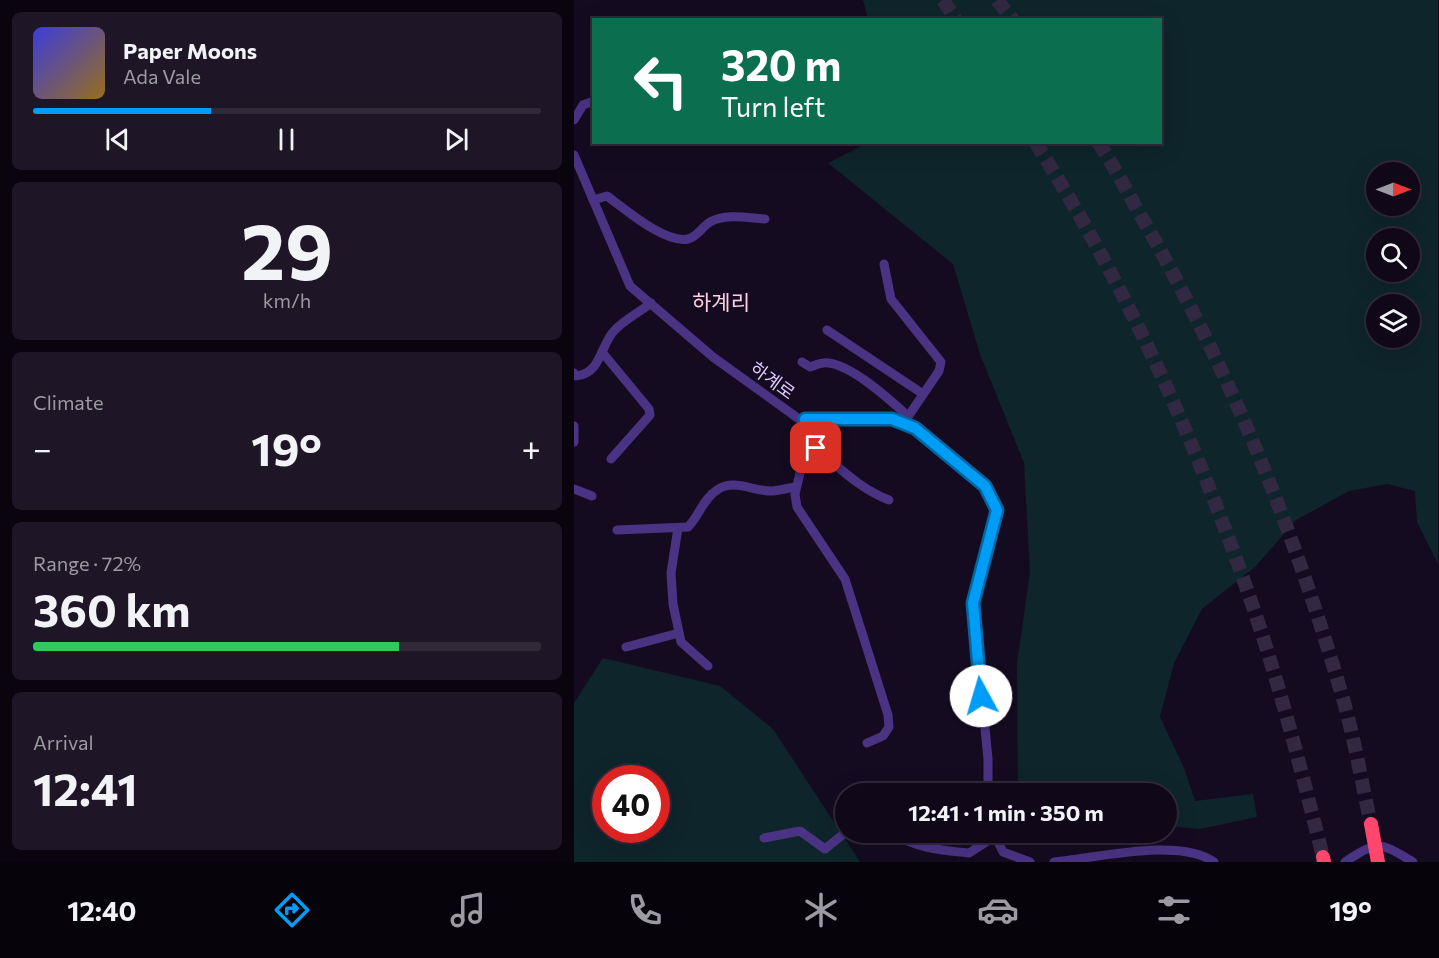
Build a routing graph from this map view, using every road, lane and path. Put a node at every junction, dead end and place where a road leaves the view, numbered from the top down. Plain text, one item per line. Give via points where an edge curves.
1 (592, 102) edge
2 (574, 120) edge
3 (574, 155) edge
4 (593, 200) junction
5 (765, 219) dead end
6 (884, 264) dead end
7 (651, 303) junction
8 (827, 330) dead end
9 (602, 352) junction
10 (802, 362) dead end
11 (574, 373) edge
12 (923, 394) junction
13 (805, 419) junction
14 (906, 420) junction
15 (574, 426) edge
16 (806, 441) junction
17 (574, 442) edge
18 (611, 459) dead end
19 (796, 487) junction
20 (574, 489) edge
21 (592, 496) dead end
22 (889, 500) dead end
23 (678, 528) junction
24 (617, 530) dead end
25 (679, 633) junction
26 (626, 647) dead end
27 (708, 666) dead end
28 (867, 743) dead end
29 (988, 783) edge
30 (1371, 824) tunnel mouth
31 (764, 838) dead end
32 (835, 841) edge
33 (910, 843) edge
34 (982, 843) edge
35 (998, 843) edge
36 (1030, 862) edge
37 (1054, 862) edge
38 (1214, 862) edge
39 (1345, 862) edge
40 (1378, 862) edge
41 (1413, 862) edge

1 - 2 street via 583,105
3 - 4 street, 하계로
4 - 5 street via 607,196 657,231 679,239 691,239 710,222 728,216
4 - 7 street, 하계로 via 630,286
6 - 12 street via 891,299 941,362
7 - 9 street via 614,330
7 - 13 street, 하계로 via 714,357 799,419
8 - 12 street
9 - 11 street via 593,369 585,375
9 - 18 street via 650,415
10 - 14 street via 810,367 826,362 837,364 859,377
12 - 14 street
13 - 14 street, 하계로
13 - 16 street
14 - 29 street, 하계로 via 985,486 997,510 973,603
15 - 17 street
16 - 19 street
16 - 22 street via 848,478
19 - 23 street via 772,491 726,486 716,490 688,527
19 - 28 street via 797,507 845,579 888,715 889,727 883,736
20 - 21 street
23 - 24 street
23 - 25 street via 671,573
25 - 26 street
25 - 27 street via 680,642
30 - 40 highway
31 - 32 street via 800,831 825,849
33 - 34 street via 968,853
35 - 36 street via 1003,852
37 - 38 street via 1157,849 1204,855
39 - 41 street via 1370,846 1389,847

